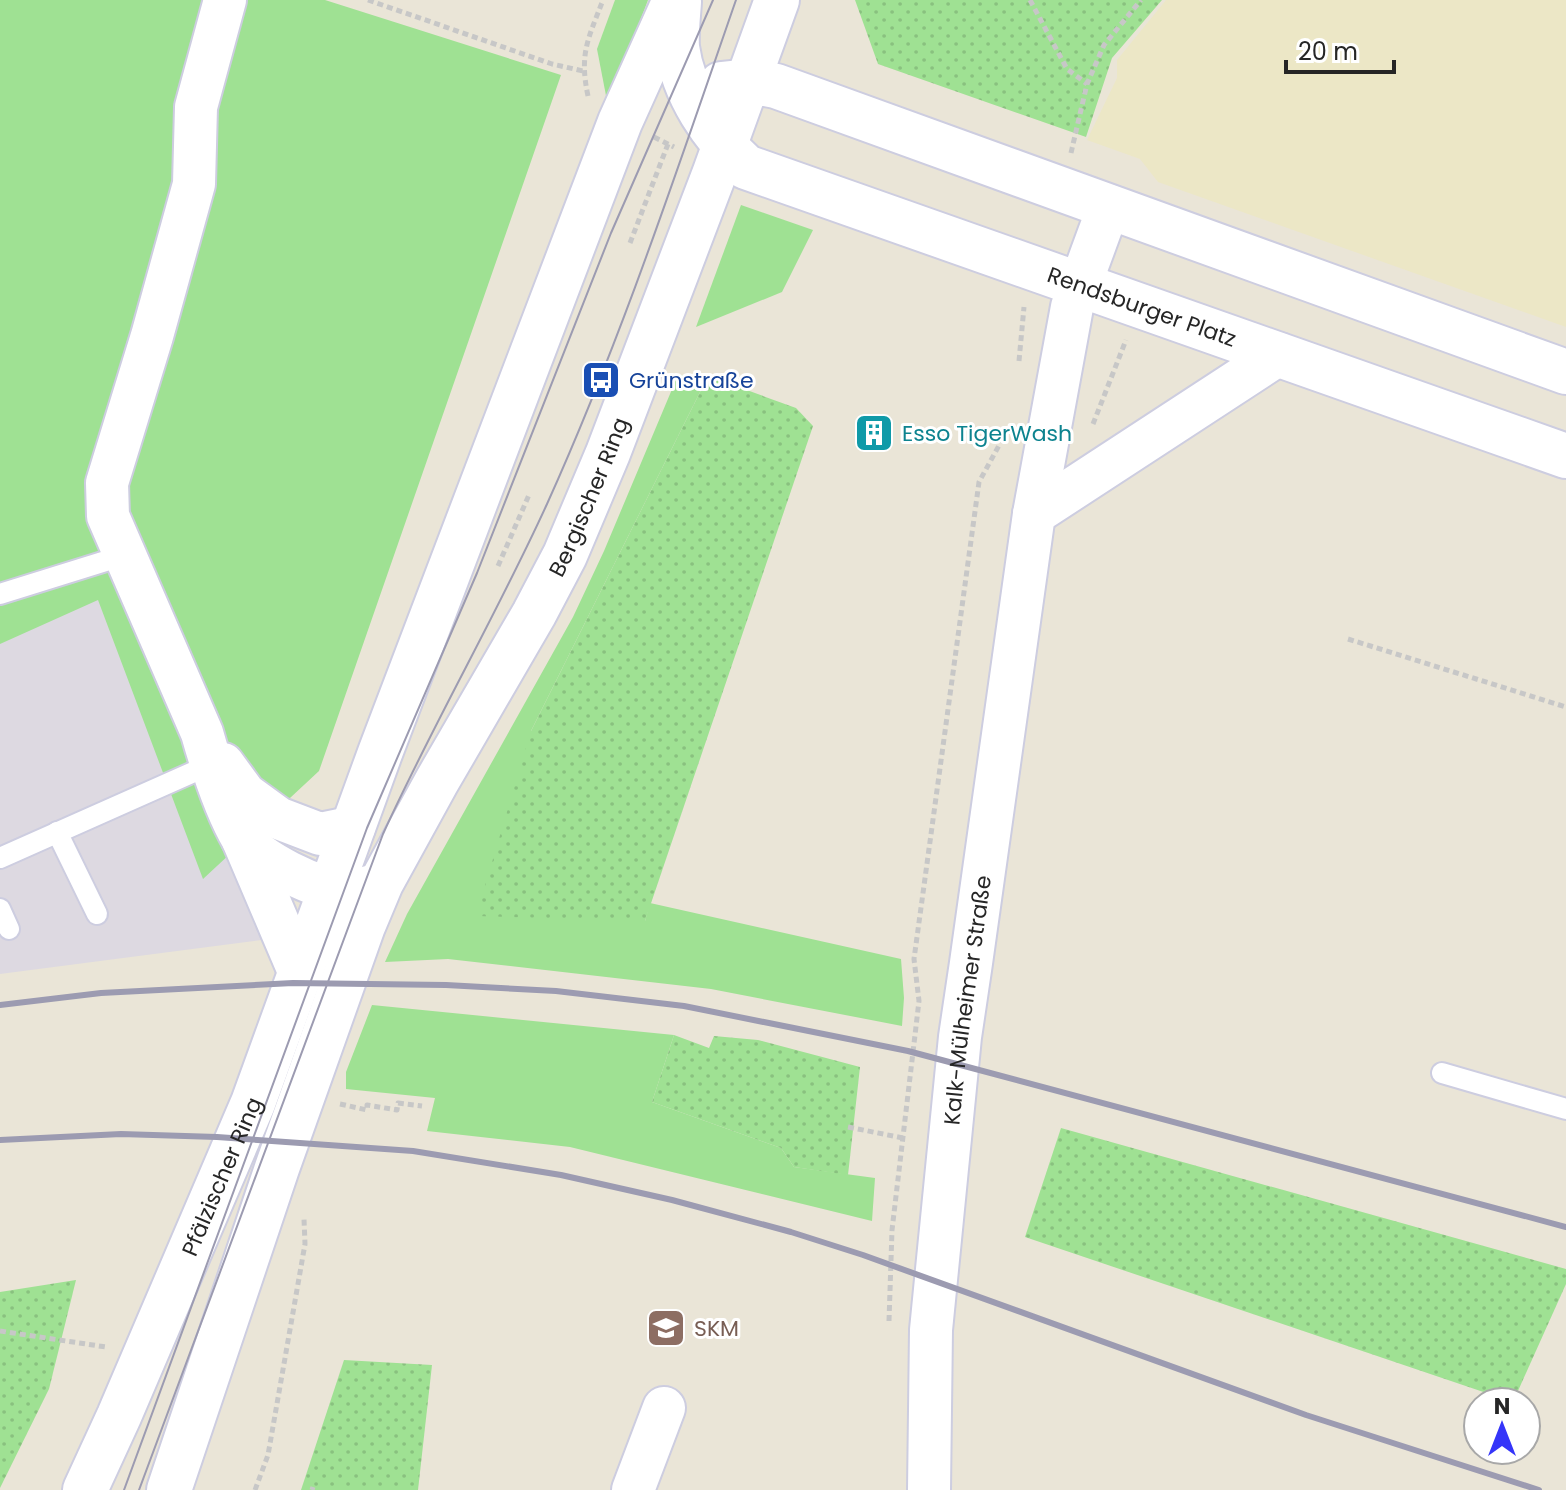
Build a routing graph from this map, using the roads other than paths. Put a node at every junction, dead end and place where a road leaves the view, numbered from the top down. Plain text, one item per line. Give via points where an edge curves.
1 (225, 0) edge
2 (677, 0) edge
3 (777, 0) edge
4 (749, 81) junction
5 (690, 89) junction
6 (620, 122) junction
7 (720, 160) junction
8 (1109, 206) junction
9 (1079, 285) junction
10 (1279, 354) junction
11 (1566, 372) edge
12 (1566, 456) edge
13 (1034, 514) junction
14 (125, 555) junction
15 (0, 594) edge
16 (211, 753) junction
17 (57, 832) junction
18 (243, 840) junction
19 (0, 858) edge
20 (343, 858) junction
21 (381, 883) junction
22 (0, 909) edge
23 (97, 914) dead end
24 (363, 926) joint
25 (9, 929) dead end
26 (301, 976) junction
27 (1442, 1073) dead end
28 (1566, 1109) edge
29 (664, 1408) dead end
30 (85, 1490) edge
31 (169, 1490) edge
32 (633, 1490) edge
33 (929, 1490) edge

1 - 14 street via 196,107 194,184 107,483 108,516
2 - 5 main road via 677,45
2 - 6 main road
3 - 4 main road, Bergischer Ring
4 - 5 main road
4 - 7 main road, Bergischer Ring
4 - 8 main road via 776,86
5 - 6 main road via 657,98
5 - 7 main road
6 - 20 main road
7 - 9 main road, Rendsburger Platz
7 - 21 main road, Bergischer Ring via 565,555
8 - 9 street, Kalk-Mülheimer Straße
8 - 11 main road
9 - 10 main road, Rendsburger Platz
9 - 13 street, Kalk-Mülheimer Straße
10 - 12 main road, Rendsburger Platz
10 - 13 street
13 - 33 street, Kalk-Mülheimer Straße via 960,1037 931,1330
14 - 15 lane
14 - 16 street
16 - 17 lane
16 - 18 street
16 - 20 street via 245,794 278,818 320,834
17 - 19 lane
17 - 23 lane
18 - 20 street via 304,879
18 - 26 street
20 - 21 street via 362,889
20 - 26 main road, Pfälzischer Ring
21 - 24 main road, Bergischer Ring
22 - 25 lane
24 - 31 main road, Pfälzischer Ring
26 - 30 main road, Pfälzischer Ring via 253,1103
27 - 28 lane
29 - 32 street

